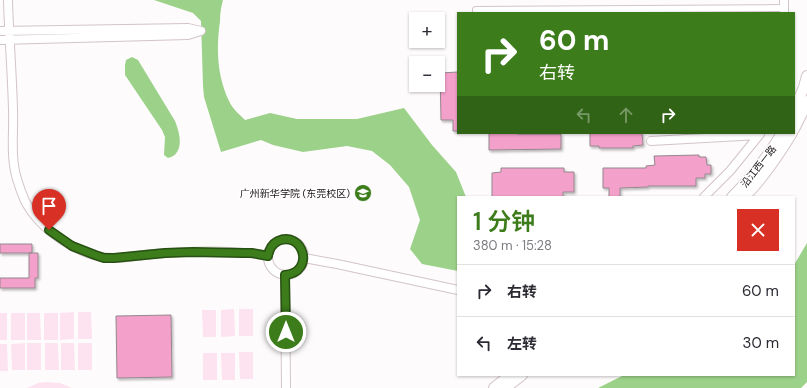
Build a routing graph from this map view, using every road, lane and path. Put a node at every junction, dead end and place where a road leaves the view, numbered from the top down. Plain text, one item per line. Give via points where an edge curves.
1 (8, 0) edge
2 (784, 7) edge
3 (734, 10) edge
4 (574, 11) edge
5 (476, 12) edge
6 (0, 31) edge
7 (9, 31) junction
8 (0, 40) edge
9 (10, 40) junction
10 (807, 76) edge
11 (807, 101) edge
12 (795, 109) edge
13 (795, 127) edge
14 (759, 134) edge
15 (781, 134) edge
16 (791, 134) edge
17 (651, 141) dead end
18 (705, 196) edge
19 (733, 196) edge
20 (745, 196) edge
21 (268, 256) junction
22 (304, 258) junction
23 (285, 275) junction
24 (457, 290) edge
25 (509, 376) edge
26 (521, 376) edge
27 (286, 388) edge
28 (494, 388) edge
29 (505, 388) edge

1 - 7 street
2 - 3 street
3 - 4 street
4 - 5 street
6 - 7 street
7 - 9 street
7 - 9 street via 188,28 201,31 188,35
8 - 9 street
9 - 21 street via 12,140 16,177 26,202 49,230 72,246 104,258 193,252 239,252
10 - 12 street
11 - 13 street
14 - 17 street
14 - 18 street via 730,171
15 - 19 street, 沿江西一路 via 758,170
16 - 20 street, 沿江西一路 via 768,170
21 - 22 street via 276,243 288,240 300,247
21 - 23 street via 269,264 274,271
22 - 23 street via 299,269 293,274
22 - 24 street
23 - 27 street
25 - 28 street
26 - 29 street

